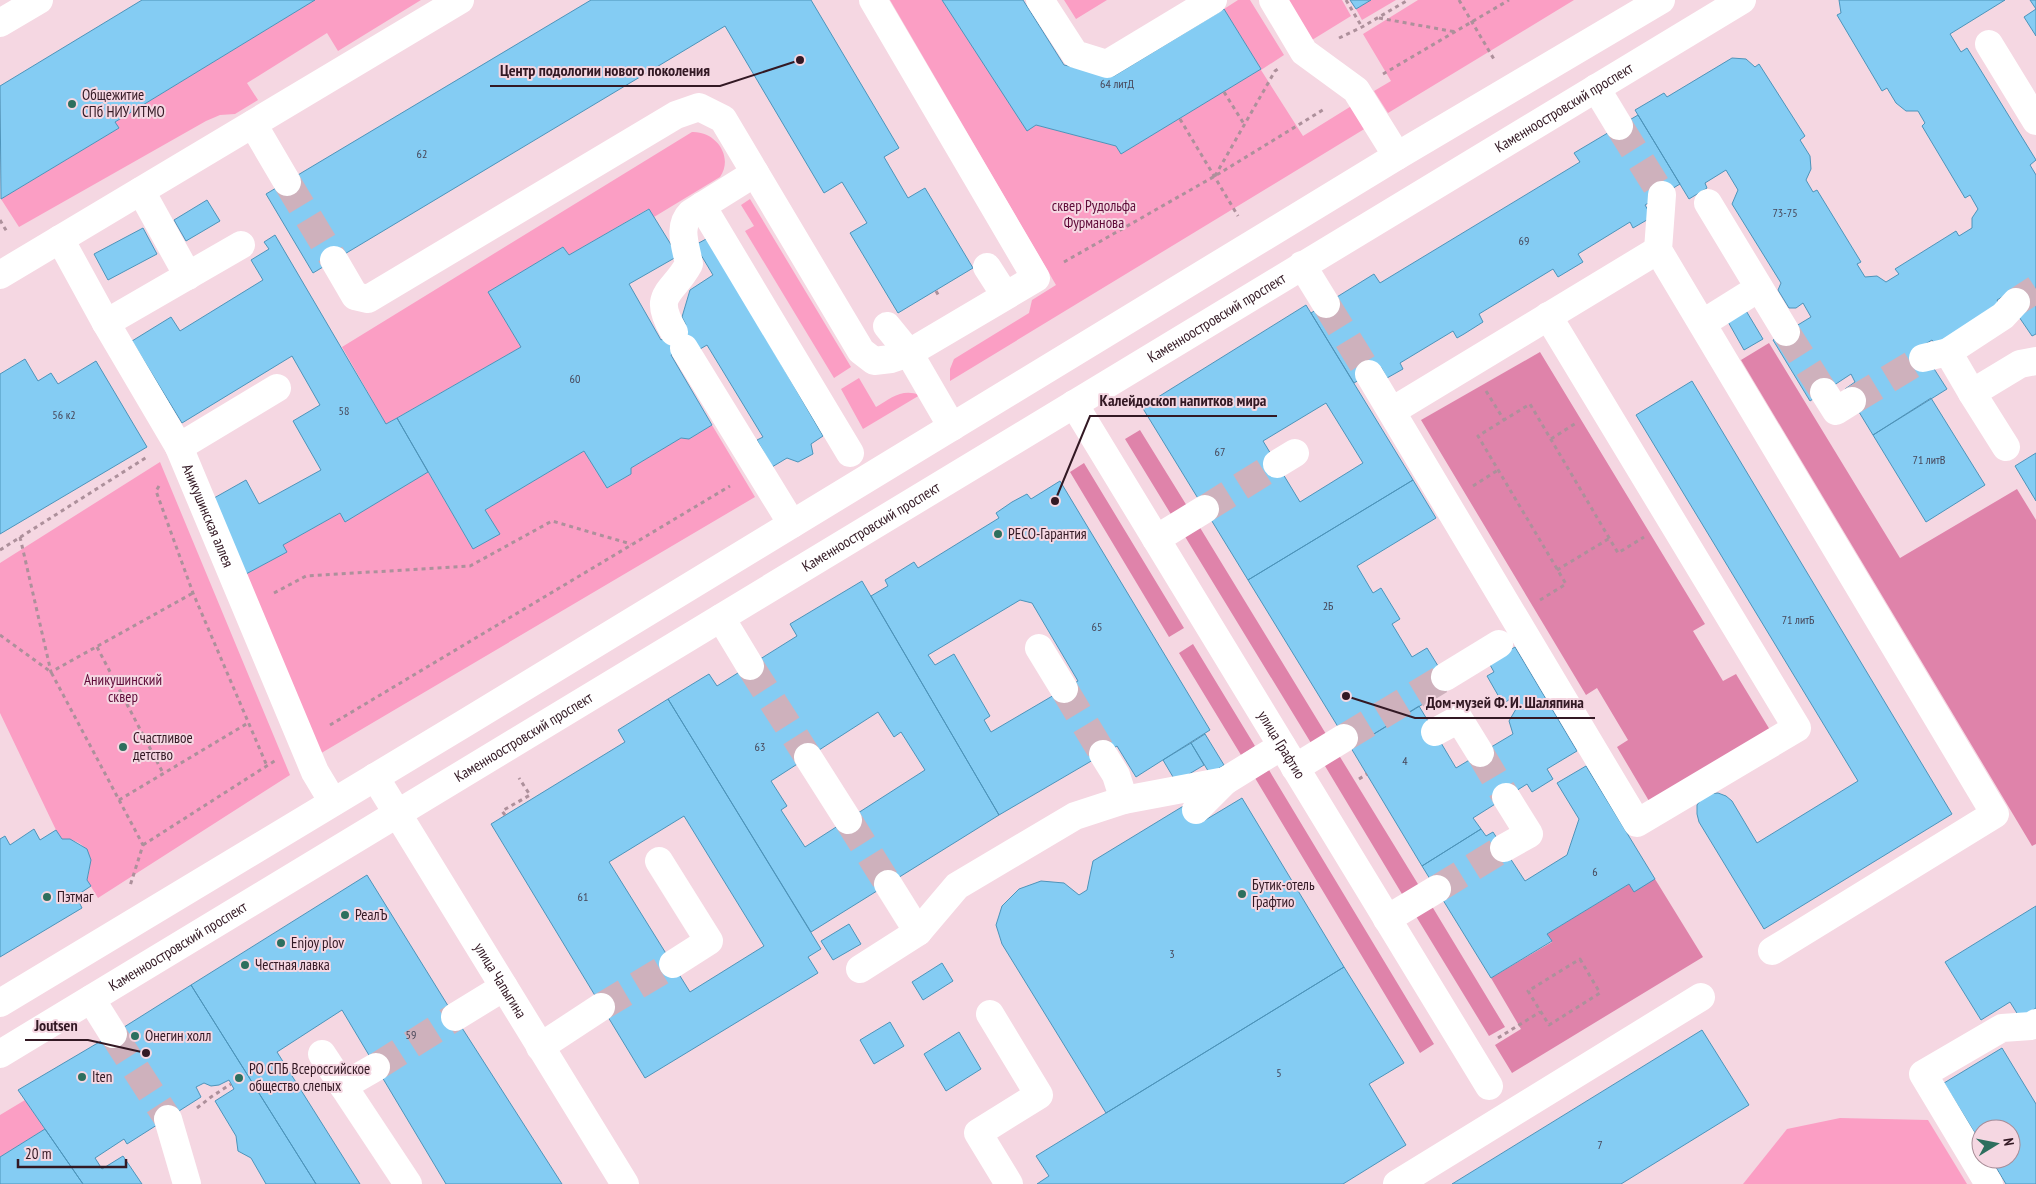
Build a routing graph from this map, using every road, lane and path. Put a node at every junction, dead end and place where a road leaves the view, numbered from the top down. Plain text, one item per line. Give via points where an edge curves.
1 (39, 0) edge
2 (460, 0) edge
3 (872, 0) edge
4 (1040, 0) edge
5 (1273, 0) edge
6 (1346, 0) edge
7 (1459, 0) edge
8 (1509, 0) edge
9 (1661, 0) edge
10 (1742, 0) edge
11 (1210, 1) edge
12 (1378, 18) dead end
13 (1472, 22) junction
14 (0, 23) edge
15 (1362, 27) dead end
16 (1456, 32) junction
17 (1989, 44) dead end
18 (1495, 60) dead end
19 (1596, 88) junction
20 (1356, 90) junction
21 (1224, 92) dead end
22 (1180, 119) dead end
23 (2036, 121) edge
24 (252, 124) junction
25 (1244, 124) dead end
26 (1619, 126) tunnel mouth
27 (1397, 156) junction
28 (755, 173) junction
29 (1214, 176) junction
30 (287, 182) tunnel mouth
31 (141, 191) junction
32 (1662, 196) tunnel mouth
33 (1708, 203) dead end
34 (702, 206) junction
35 (1239, 216) dead end
36 (60, 238) junction
37 (241, 245) dead end
38 (1658, 250) junction
39 (334, 260) tunnel mouth
40 (1302, 266) junction
41 (987, 267) dead end
42 (0, 275) edge
43 (188, 276) junction
44 (1036, 278) junction
45 (1759, 288) junction
46 (1005, 295) junction
47 (2016, 302) tunnel mouth
48 (1326, 304) tunnel mouth
49 (1548, 316) junction
50 (106, 323) junction
51 (1703, 323) junction
52 (886, 326) dead end
53 (1786, 332) tunnel mouth
54 (909, 352) junction
55 (2036, 361) edge
56 (1369, 374) tunnel mouth
57 (277, 388) dead end
58 (1824, 392) tunnel mouth
59 (1972, 393) junction
60 (1852, 401) tunnel mouth
61 (1074, 404) junction
62 (1392, 411) junction
63 (952, 426) junction
64 (179, 447) junction
65 (2006, 447) dead end
66 (850, 453) dead end
67 (768, 484) junction
68 (1205, 509) tunnel mouth
69 (792, 524) junction
70 (20, 537) junction
71 (1610, 538) junction
72 (1156, 539) junction
73 (631, 544) junction
74 (0, 550) edge
75 (1618, 553) dead end
76 (1557, 570) junction
77 (1566, 584) dead end
78 (193, 593) junction
79 (247, 607) junction
80 (721, 618) junction
81 (0, 635) edge
82 (1499, 644) dead end
83 (96, 647) junction
84 (1039, 648) dead end
85 (750, 666) tunnel mouth
86 (51, 672) junction
87 (1445, 678) tunnel mouth
88 (1064, 689) tunnel mouth
89 (248, 723) junction
90 (1435, 732) dead end
91 (1344, 738) tunnel mouth
92 (303, 742) junction
93 (1480, 753) tunnel mouth
94 (1103, 754) tunnel mouth
95 (1288, 756) junction
96 (808, 757) tunnel mouth
97 (267, 766) junction
98 (163, 773) junction
99 (1367, 774) dead end
100 (518, 775) dead end
101 (375, 777) junction
102 (1359, 779) dead end
103 (1225, 781) junction
104 (1506, 797) tunnel mouth
105 (119, 800) junction
106 (1124, 800) junction
107 (333, 802) junction
108 (1196, 810) dead end
109 (397, 813) junction
110 (505, 815) dead end
111 (848, 820) tunnel mouth
112 (143, 845) junction
113 (1504, 848) tunnel mouth
114 (659, 861) dead end
115 (888, 884) tunnel mouth
116 (1437, 889) tunnel mouth
117 (128, 890) dead end
118 (1387, 920) junction
119 (918, 932) junction
120 (1772, 951) dead end
121 (673, 964) tunnel mouth
122 (860, 969) dead end
123 (504, 988) junction
124 (1701, 997) dead end
125 (91, 999) junction
126 (0, 1003) edge
127 (601, 1008) tunnel mouth
128 (1540, 1012) junction
129 (990, 1014) dead end
130 (455, 1018) tunnel mouth
131 (2036, 1023) edge
132 (1511, 1029) dead end
133 (113, 1034) tunnel mouth
134 (540, 1047) junction
135 (0, 1054) edge
136 (322, 1054) dead end
137 (376, 1067) tunnel mouth
138 (231, 1084) dead end
139 (343, 1086) junction
140 (1489, 1086) dead end
141 (169, 1123) joint
142 (187, 1184) edge
143 (408, 1184) edge
144 (625, 1184) edge
145 (1009, 1184) edge
146 (1397, 1184) edge
147 (1989, 1184) edge

1 - 14 main road
2 - 24 main road
3 - 44 main road
4 - 11 main road via 1075,54 1107,64
5 - 20 main road via 1304,52
6 - 15 path
7 - 13 path
8 - 13 path
9 - 27 main road
10 - 19 main road, Каменноостровский проспект
12 - 16 path
13 - 16 path
13 - 18 path
16 - 20 path
17 - 23 main road
19 - 26 main road
19 - 40 main road, Каменноостровский проспект
20 - 27 main road
20 - 29 path
21 - 25 path
22 - 29 path
24 - 30 main road
24 - 31 main road
27 - 63 main road
28 - 34 main road
28 - 39 main road via 723,118 699,107 676,116 368,300 355,296
28 - 54 main road via 861,351 874,361
29 - 35 path
29 - 44 path
31 - 36 main road
31 - 43 main road
32 - 38 main road
33 - 45 main road
34 - 66 main road
34 - 67 main road via 684,220 682,231 689,264 664,299 664,316
36 - 42 main road
36 - 50 main road, Аникушинская аллея
37 - 43 main road
38 - 49 main road
38 - 51 main road
40 - 48 main road
40 - 61 main road, Каменноостровский проспект
41 - 46 main road
43 - 50 main road
44 - 46 main road
45 - 51 main road
45 - 53 main road
46 - 54 main road
47 - 59 main road via 2003,316 1935,355
49 - 62 main road
49 - 62 main road via 1797,728 1637,823
50 - 64 main road, Аникушинская аллея
51 - 120 main road via 1995,814
52 - 54 main road
54 - 63 main road
55 - 59 main road via 2020,364
56 - 62 main road
57 - 64 main road
58 - 60 main road via 1836,412
59 - 65 main road
61 - 72 main road, улица Графтио
61 - 80 main road, Каменноостровский проспект
63 - 69 main road
64 - 70 path via 150,455
64 - 78 path via 156,491
64 - 79 main road, Аникушинская аллея
67 - 69 main road
67 - 73 path via 731,486
68 - 72 main road
69 - 101 main road
70 - 74 path
70 - 86 path
71 - 75 path
71 - 76 path
71 - 76 path via 1530,404 1478,436
72 - 95 main road, улица Графтио
73 - 79 path via 552,521 470,566 306,576
73 - 92 path
76 - 77 path
78 - 83 path
78 - 89 path
79 - 92 main road, Аникушинская аллея
80 - 85 main road
80 - 109 main road, Каменноостровский проспект
81 - 86 path
82 - 87 main road
83 - 86 path
83 - 98 path
84 - 88 main road
86 - 105 path
89 - 97 path
89 - 98 path
90 - 93 main road via 1459,719
91 - 95 main road
92 - 97 path
92 - 107 main road, Аникушинская аллея via 315,772
94 - 106 main road via 1116,775
95 - 103 main road
95 - 118 main road, улица Графтио
96 - 111 main road
97 - 112 path
98 - 105 path
99 - 102 path
100 - 110 path via 530,795 502,811
101 - 107 main road
101 - 109 main road, улица Чапыгина
103 - 106 main road
103 - 108 main road
104 - 113 main road via 1529,834
105 - 112 path
106 - 119 main road via 1075,816 957,886
107 - 126 main road
109 - 123 main road, улица Чапыгина
109 - 125 main road, Каменноостровский проспект
112 - 117 path
114 - 121 main road via 709,941
115 - 119 main road
116 - 118 main road
118 - 140 main road, улица Графтио
119 - 122 main road
123 - 130 main road
123 - 134 main road, улица Чапыгина
124 - 146 main road
125 - 133 main road
125 - 135 main road, Каменноостровский проспект
127 - 134 main road
128 - 128 path via 1528,991 1580,959 1600,994 1549,1025
128 - 132 path
129 - 145 main road via 1039,1095 978,1133
131 - 147 main road via 2002,1028 1923,1074
134 - 144 main road, улица Чапыгина
136 - 139 main road
137 - 139 main road
138 - 141 path
139 - 143 main road
141 - 142 main road

